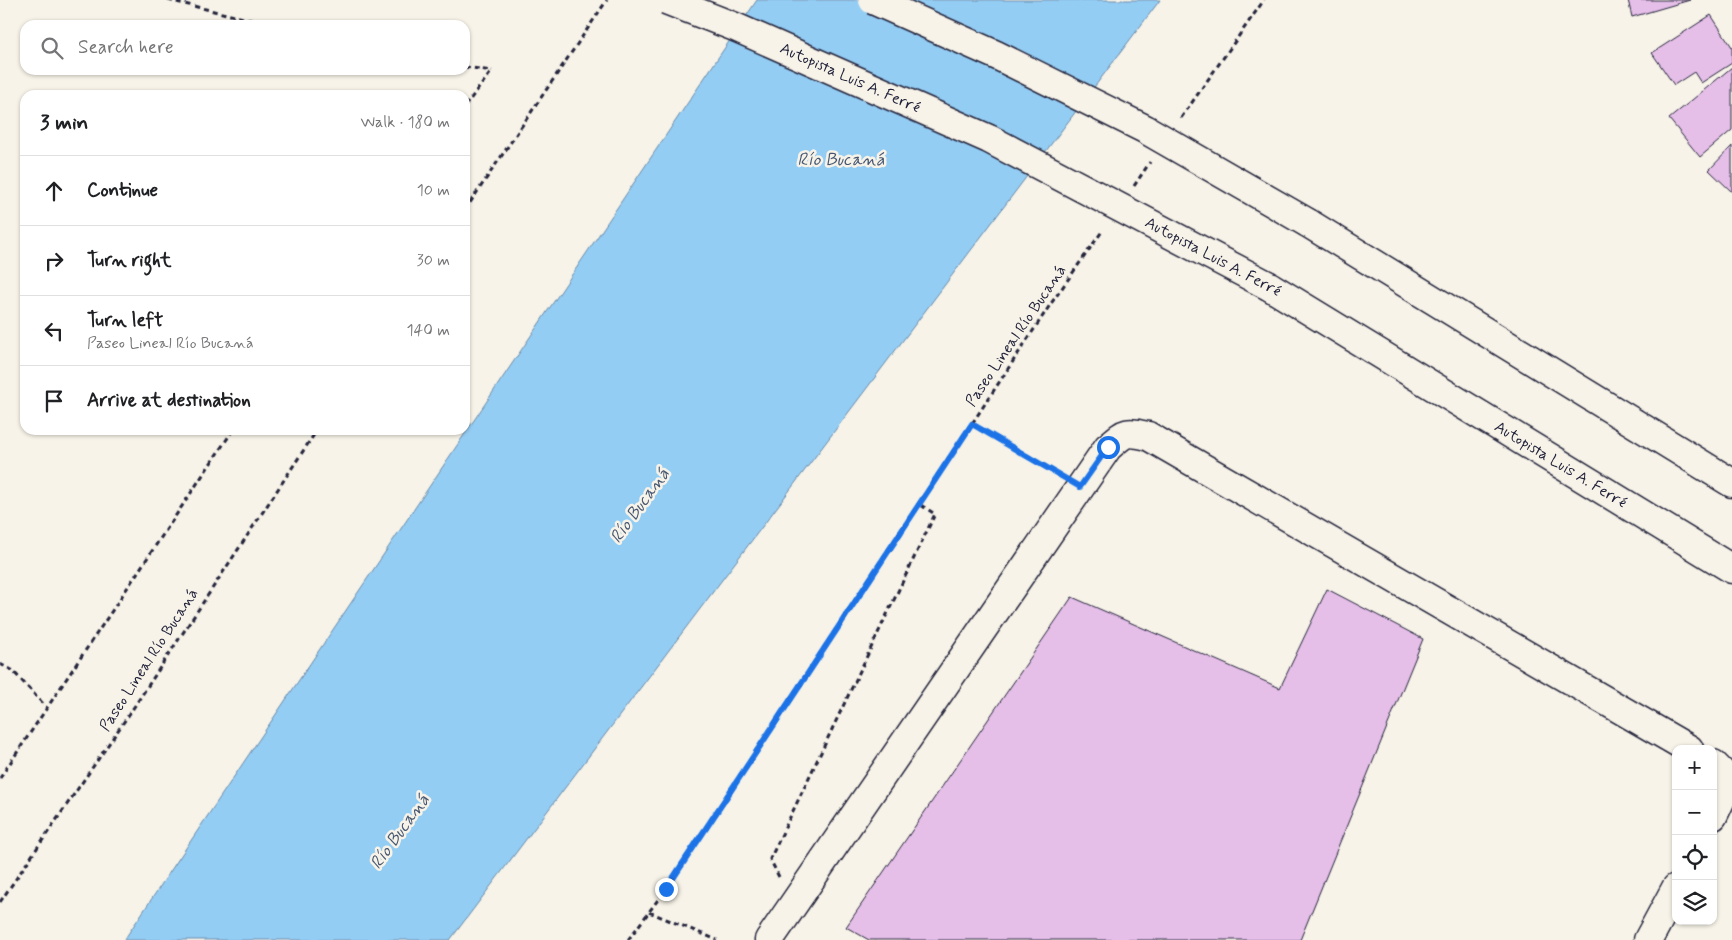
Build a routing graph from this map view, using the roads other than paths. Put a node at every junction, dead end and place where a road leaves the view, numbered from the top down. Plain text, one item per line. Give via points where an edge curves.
1 (666, 0) edge
2 (873, 0) edge
3 (1732, 483) edge
4 (1732, 569) edge
5 (1682, 745) edge
6 (1717, 768) edge
7 (1717, 808) edge
8 (1672, 895) edge
9 (769, 940) edge
10 (1648, 940) edge

1 - 4 main road, Autopista Luis A. Ferré, bridge via 736,27 989,139 1269,286
2 - 3 main road, bridge via 996,55 1144,129 1308,224
5 - 9 main road via 1148,436 1132,432 1123,434 1108,447
6 - 7 main road via 1721,772 1723,795
8 - 10 main road

